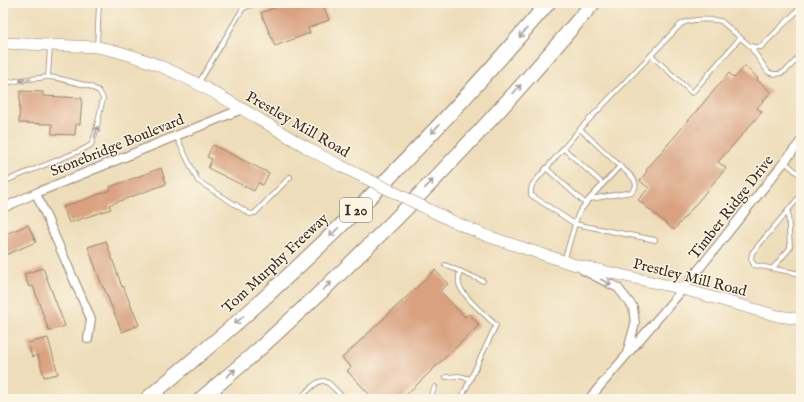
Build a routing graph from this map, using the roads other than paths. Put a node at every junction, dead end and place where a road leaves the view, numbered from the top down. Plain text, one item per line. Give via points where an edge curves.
1 (99, 3) edge
2 (246, 3) edge
3 (257, 3) edge
4 (548, 3) edge
5 (593, 3) edge
6 (801, 7) edge
7 (243, 8) junction
8 (740, 38) junction
9 (3, 43) edge
10 (50, 46) junction
11 (750, 46) junction
12 (97, 47) junction
13 (801, 54) edge
14 (651, 55) junction
15 (48, 77) junction
16 (198, 84) junction
17 (3, 86) edge
18 (242, 109) junction
19 (580, 129) junction
20 (176, 136) junction
21 (801, 141) edge
22 (563, 148) junction
23 (784, 162) junction
24 (620, 166) junction
25 (546, 168) junction
26 (801, 176) edge
27 (290, 178) dead end
28 (3, 180) edge
29 (603, 184) junction
30 (36, 193) junction
31 (801, 195) edge
32 (589, 199) junction
33 (586, 204) junction
34 (3, 208) edge
35 (788, 211) junction
36 (575, 224) junction
37 (655, 240) dead end
38 (568, 262) junction
39 (445, 264) dead end
40 (773, 268) junction
41 (460, 271) junction
42 (801, 274) edge
43 (483, 281) dead end
44 (683, 289) junction
45 (801, 319) edge
46 (88, 339) dead end
47 (626, 356) junction
48 (446, 377) dead end
49 (471, 379) junction
50 (435, 387) dead end
51 (147, 399) edge
52 (201, 399) edge
53 (299, 399) edge
54 (344, 399) edge
55 (429, 399) edge
56 (461, 399) edge
57 (589, 399) edge

1 - 12 lane
2 - 7 lane
3 - 7 lane
4 -> 51 highway, Tom Murphy Freeway / I 20 via 465,98 386,181 273,290
52 -> 5 highway, I 20 via 352,262 423,190
6 - 11 lane via 761,47
7 - 16 lane
8 - 11 lane
8 - 14 lane via 721,21 686,22
8 - 14 lane via 692,93
9 - 10 street, Prestley Mill Road
10 - 12 street, Prestley Mill Road
10 - 15 lane
11 - 13 lane via 768,72 774,75 786,71
12 - 16 street, Prestley Mill Road via 178,73
14 - 19 lane
15 -> 17 lane via 21,80
28 -> 15 lane via 92,145 104,98 99,91 89,86
16 - 18 street, Prestley Mill Road
18 - 20 street, Stonebridge Boulevard
18 - 38 street, Prestley Mill Road, bridge via 309,149 450,220 487,236
19 - 22 lane
19 - 24 lane
20 - 27 lane via 198,181 250,214 255,213
20 - 30 street, Stonebridge Boulevard
21 - 23 street, Timber Ridge Drive
22 - 25 lane
22 - 29 lane
23 - 26 lane
23 - 44 street, Timber Ridge Drive
24 - 29 lane
24 - 32 lane via 635,180 636,189 632,192
25 - 33 lane
25 - 36 lane via 532,185 531,195
29 - 32 lane
30 - 34 street, Stonebridge Boulevard
30 - 46 street via 91,319
31 - 35 lane
32 - 33 lane
33 - 36 lane via 578,214
35 - 40 lane via 790,248
35 - 40 lane via 752,253 751,259 754,264
36 - 37 lane
36 - 38 lane
38 - 44 street, Prestley Mill Road
38 -> 47 street, Prestley Mill Road via 618,288 633,307 635,324
39 - 41 lane
40 - 42 lane
41 - 43 lane
41 - 49 lane via 458,283 461,290 496,325
44 - 45 street, Prestley Mill Road via 778,316
44 - 47 street, Timber Ridge Drive
47 - 57 street, Timber Ridge Drive
48 - 49 lane via 459,376
49 - 56 lane
50 - 55 lane
53 - 54 lane via 318,382 325,381

